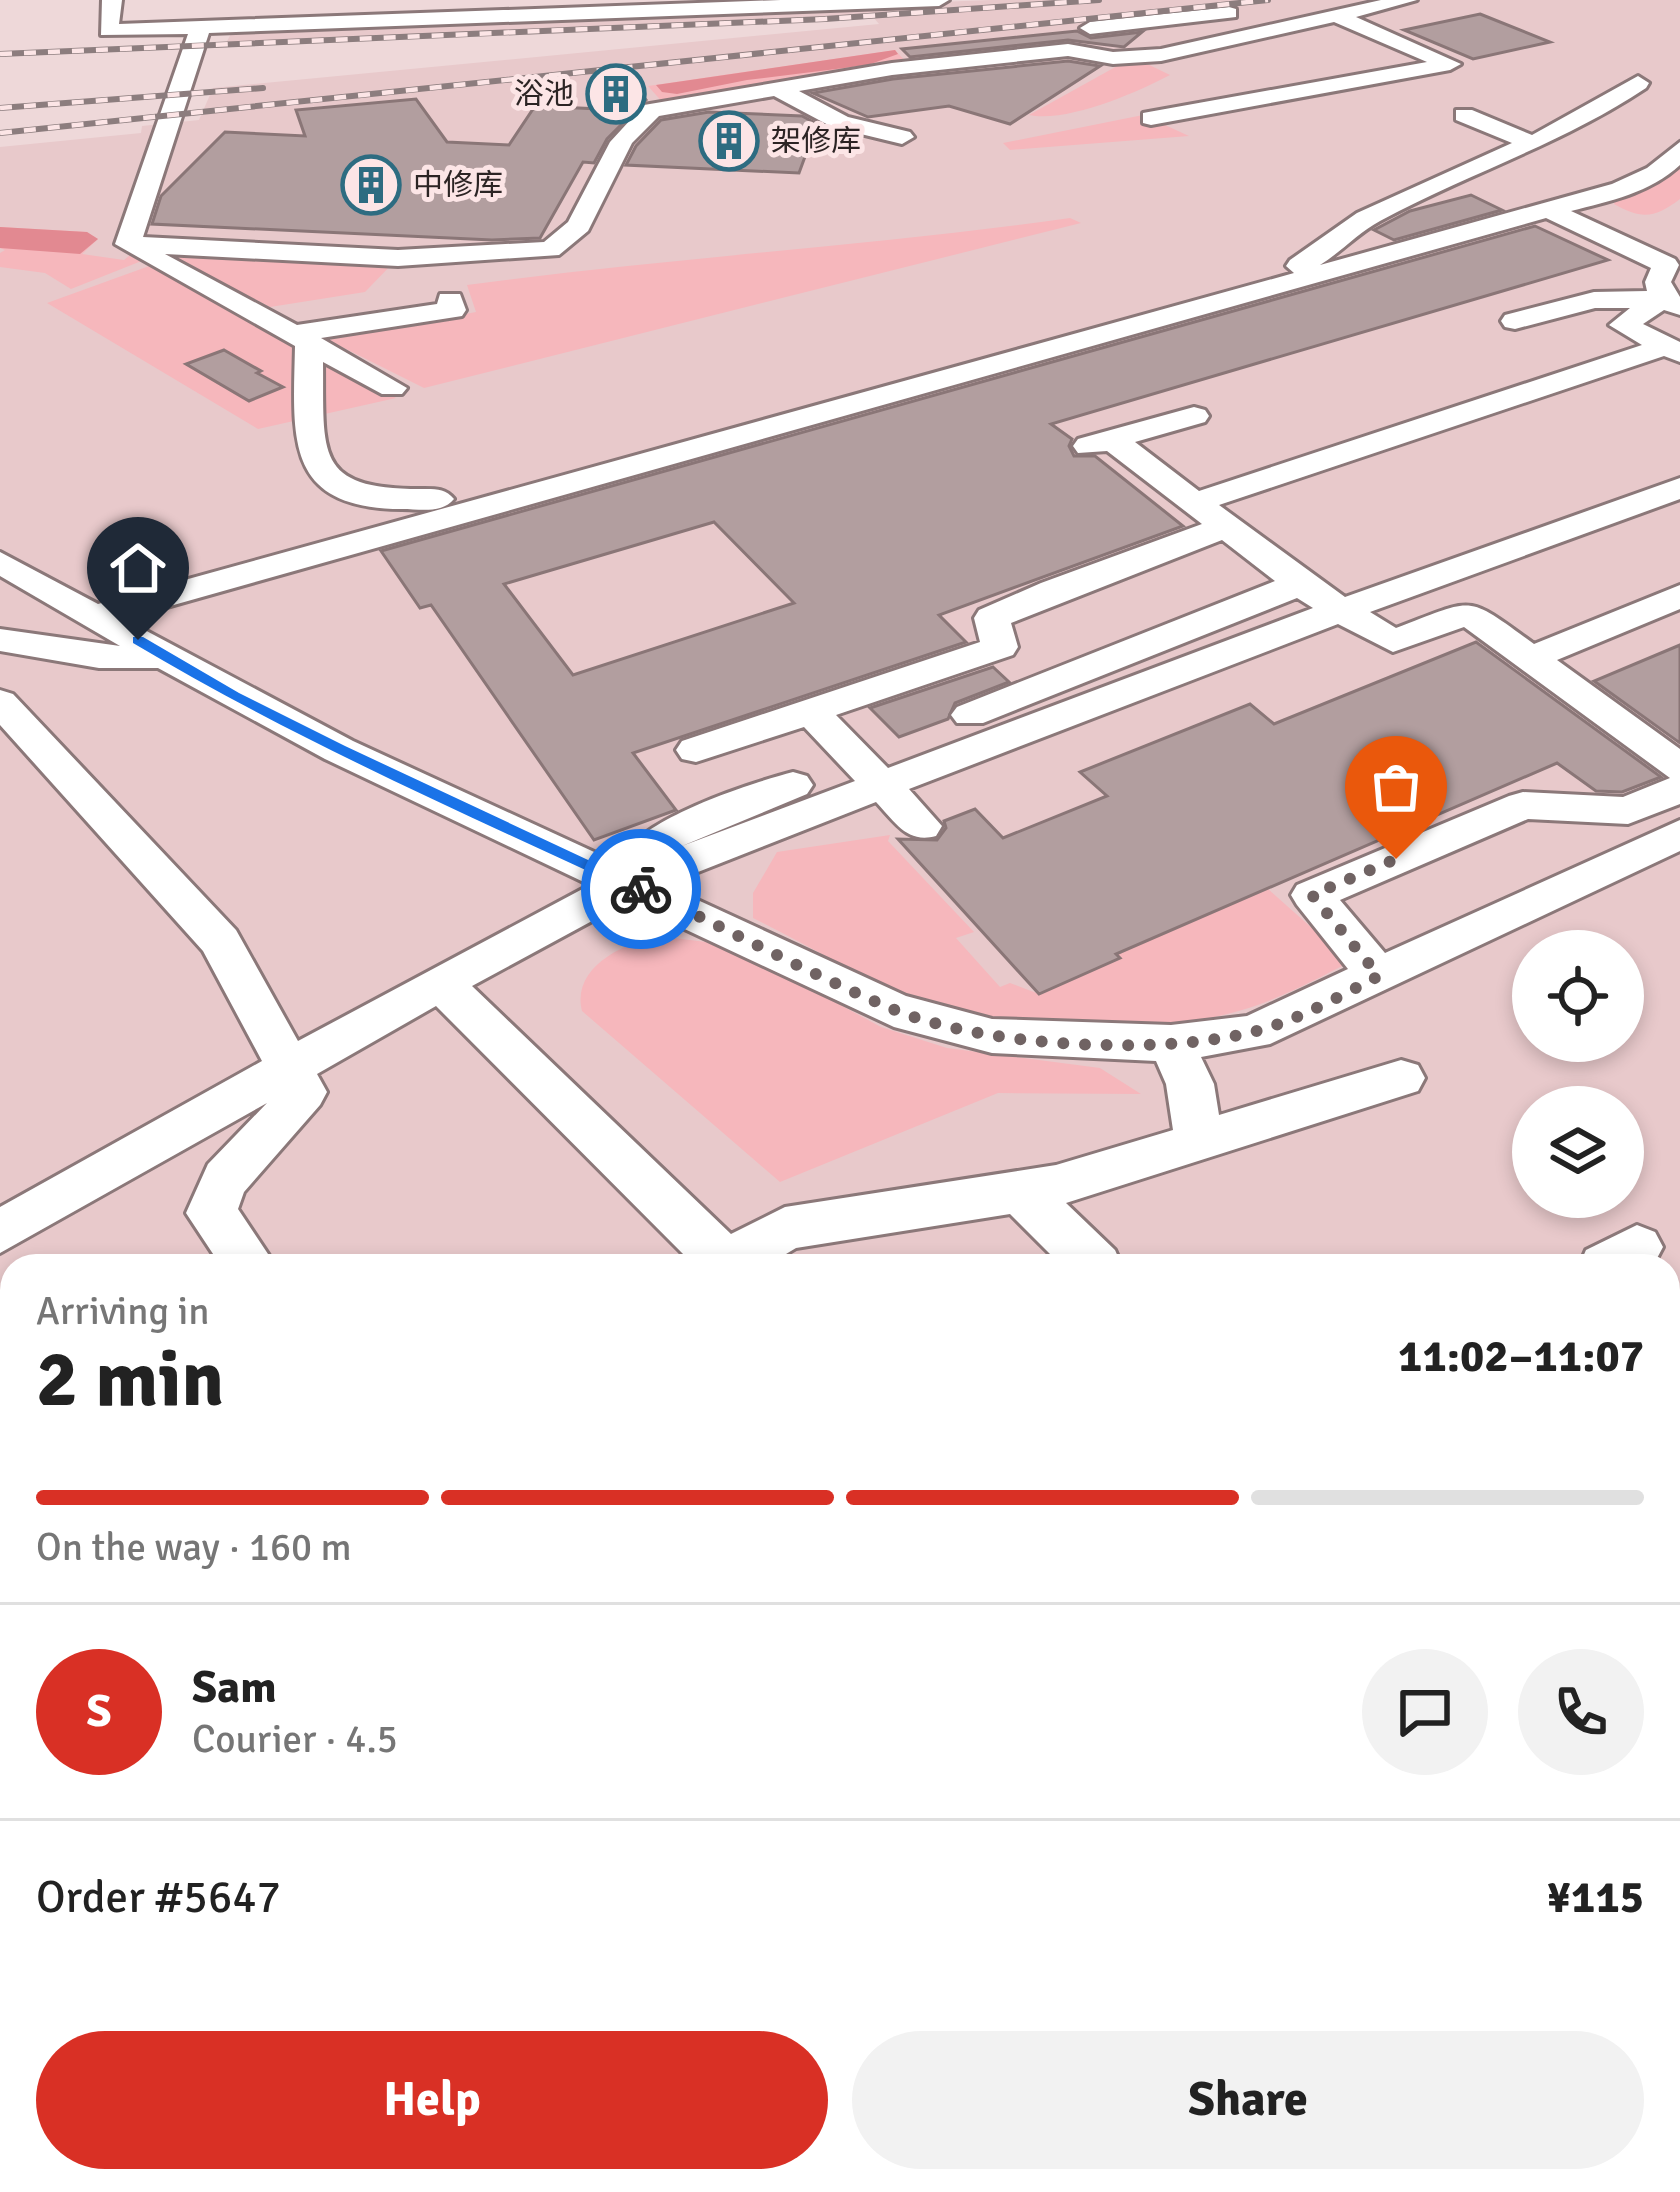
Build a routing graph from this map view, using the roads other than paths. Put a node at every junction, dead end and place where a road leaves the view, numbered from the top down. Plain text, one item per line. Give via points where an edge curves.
1 (112, 0) edge
2 (939, 0) edge
3 (1407, 0) edge
4 (1334, 15) junction
5 (201, 26) junction
6 (1090, 28) dead end
7 (1272, 31) junction
8 (1638, 83) dead end
9 (1438, 86) dead end
10 (776, 88) junction
11 (1257, 98) junction
12 (1464, 115) dead end
13 (1151, 118) dead end
14 (902, 137) dead end
15 (1534, 144) junction
16 (1680, 149) edge
17 (1548, 210) junction
18 (128, 244) junction
19 (451, 300) dead end
20 (1671, 303) edge
21 (1515, 321) dead end
22 (300, 338) junction
23 (1673, 349) edge
24 (392, 388) dead end
25 (1194, 416) dead end
26 (1680, 488) edge
27 (1194, 503) junction
28 (1225, 526) junction
29 (0, 562) edge
30 (1295, 580) junction
31 (1680, 596) edge
32 (1345, 610) junction
33 (94, 616) junction
34 (0, 640) edge
35 (168, 657) junction
36 (1529, 658) junction
37 (0, 701) edge
38 (811, 711) junction
39 (696, 750) dead end
40 (1680, 768) edge
41 (870, 771) junction
42 (1680, 788) edge
43 (1628, 811) junction
44 (922, 826) dead end
45 (1672, 838) edge
46 (628, 883) junction
47 (1379, 976) junction
48 (440, 983) junction
49 (1171, 1043) junction
50 (292, 1066) junction
51 (1401, 1078) dead end
52 (1198, 1142) junction
53 (1021, 1191) junction
54 (0, 1232) edge
55 (241, 1254) edge
56 (714, 1254) edge
57 (743, 1254) edge
58 (1084, 1254) edge

1 - 5 street via 108,31
2 - 5 street
3 - 4 street
4 - 7 street
4 - 11 street via 1450,64
5 - 18 street
6 - 7 street via 1235,12
7 - 10 street via 1161,55 1068,50
8 - 15 street
9 - 11 street via 1309,115
10 - 14 street via 841,122
10 - 18 street via 638,118 569,240 550,249 398,258
11 - 13 street
12 - 15 street
15 - 22 street via 1360,221 1307,263 1273,277 441,499 376,501 321,476 310,456
16 - 17 street via 1650,176
17 - 20 street via 1666,266 1658,282
17 - 33 street
18 - 22 street
19 - 22 street via 452,310
20 - 21 street via 1594,300
20 - 23 street via 1623,325
22 - 24 street
23 - 27 street
25 - 27 street via 1098,443
26 - 32 street
27 - 28 street
28 - 30 street
28 - 38 street via 992,618 1000,647
29 - 33 street
30 - 32 street
30 - 41 street via 1281,594
31 - 36 street
32 - 36 street via 1393,640 1468,614
32 - 41 street
33 - 35 street
34 - 35 street via 99,658
35 - 46 street via 339,750
36 - 40 street
37 - 50 street via 220,941
38 - 39 street
38 - 41 street
41 - 44 street
41 - 46 street via 724,849
42 - 43 street
43 - 45 street
43 - 47 street via 1523,805 1312,895
45 - 47 street
46 - 48 street
46 - 49 street via 894,1010 992,1036
47 - 49 street via 1254,1032
48 - 50 street
48 - 56 street
49 - 52 street via 1190,1084
50 - 54 street
50 - 55 street via 303,1092 291,1113 216,1189 212,1213
51 - 52 street
52 - 53 street
53 - 57 street via 785,1228
53 - 58 street

